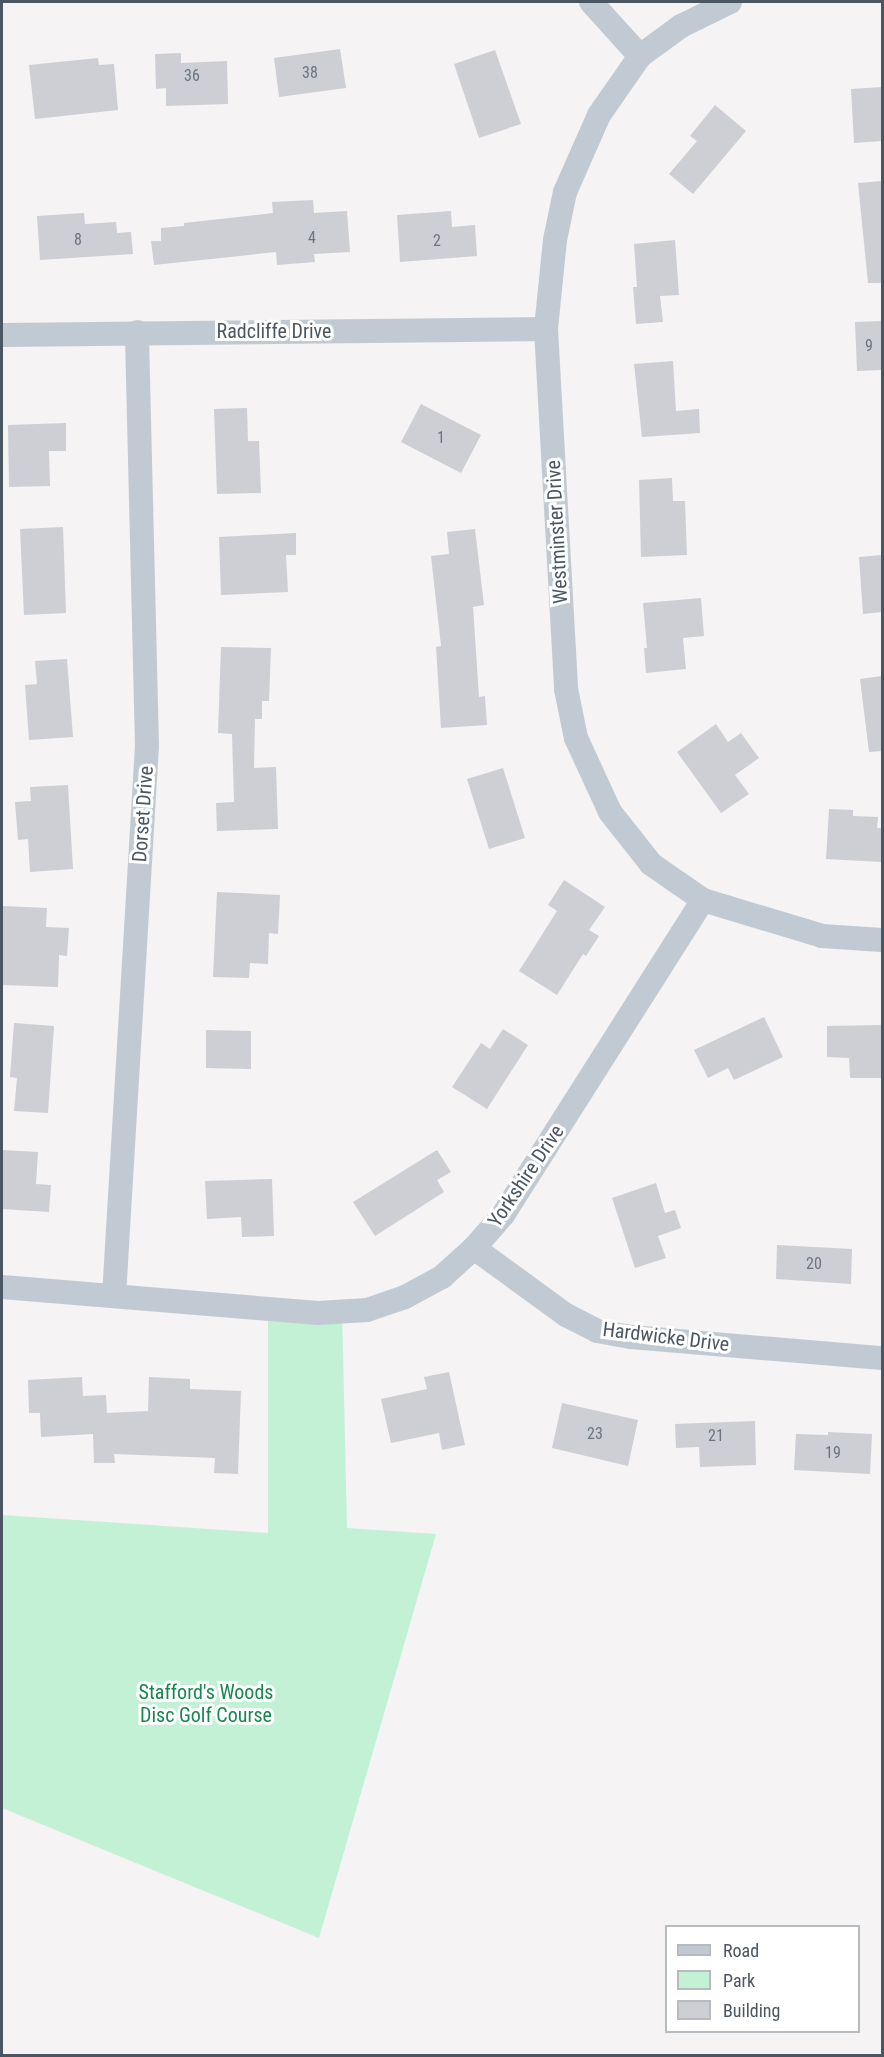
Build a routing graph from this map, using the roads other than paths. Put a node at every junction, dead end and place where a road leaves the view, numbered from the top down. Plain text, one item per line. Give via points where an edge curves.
1 (591, 2) edge
2 (730, 2) edge
3 (640, 56) junction
4 (546, 329) junction
5 (137, 332) junction
6 (2, 335) edge
7 (703, 900) junction
8 (882, 940) edge
9 (474, 1248) junction
10 (2, 1287) edge
11 (114, 1296) junction
12 (882, 1358) edge

1 - 3 street
2 - 3 street, Westminster Drive via 681,26
3 - 4 street, Westminster Drive via 599,115 565,192 555,240
4 - 5 street, Radcliffe Drive
4 - 7 street, Westminster Drive via 566,688 576,738 610,812 651,864
5 - 6 street, Radcliffe Drive
5 - 11 street, Dorset Drive via 147,746
7 - 8 street, Westminster Drive via 822,936
7 - 9 street, Yorkshire Drive via 503,1215
9 - 11 street, Yorkshire Drive via 442,1276 405,1297 367,1310 318,1313
9 - 12 street, Hardwicke Drive via 566,1315 597,1331
10 - 11 street, Yorkshire Drive

